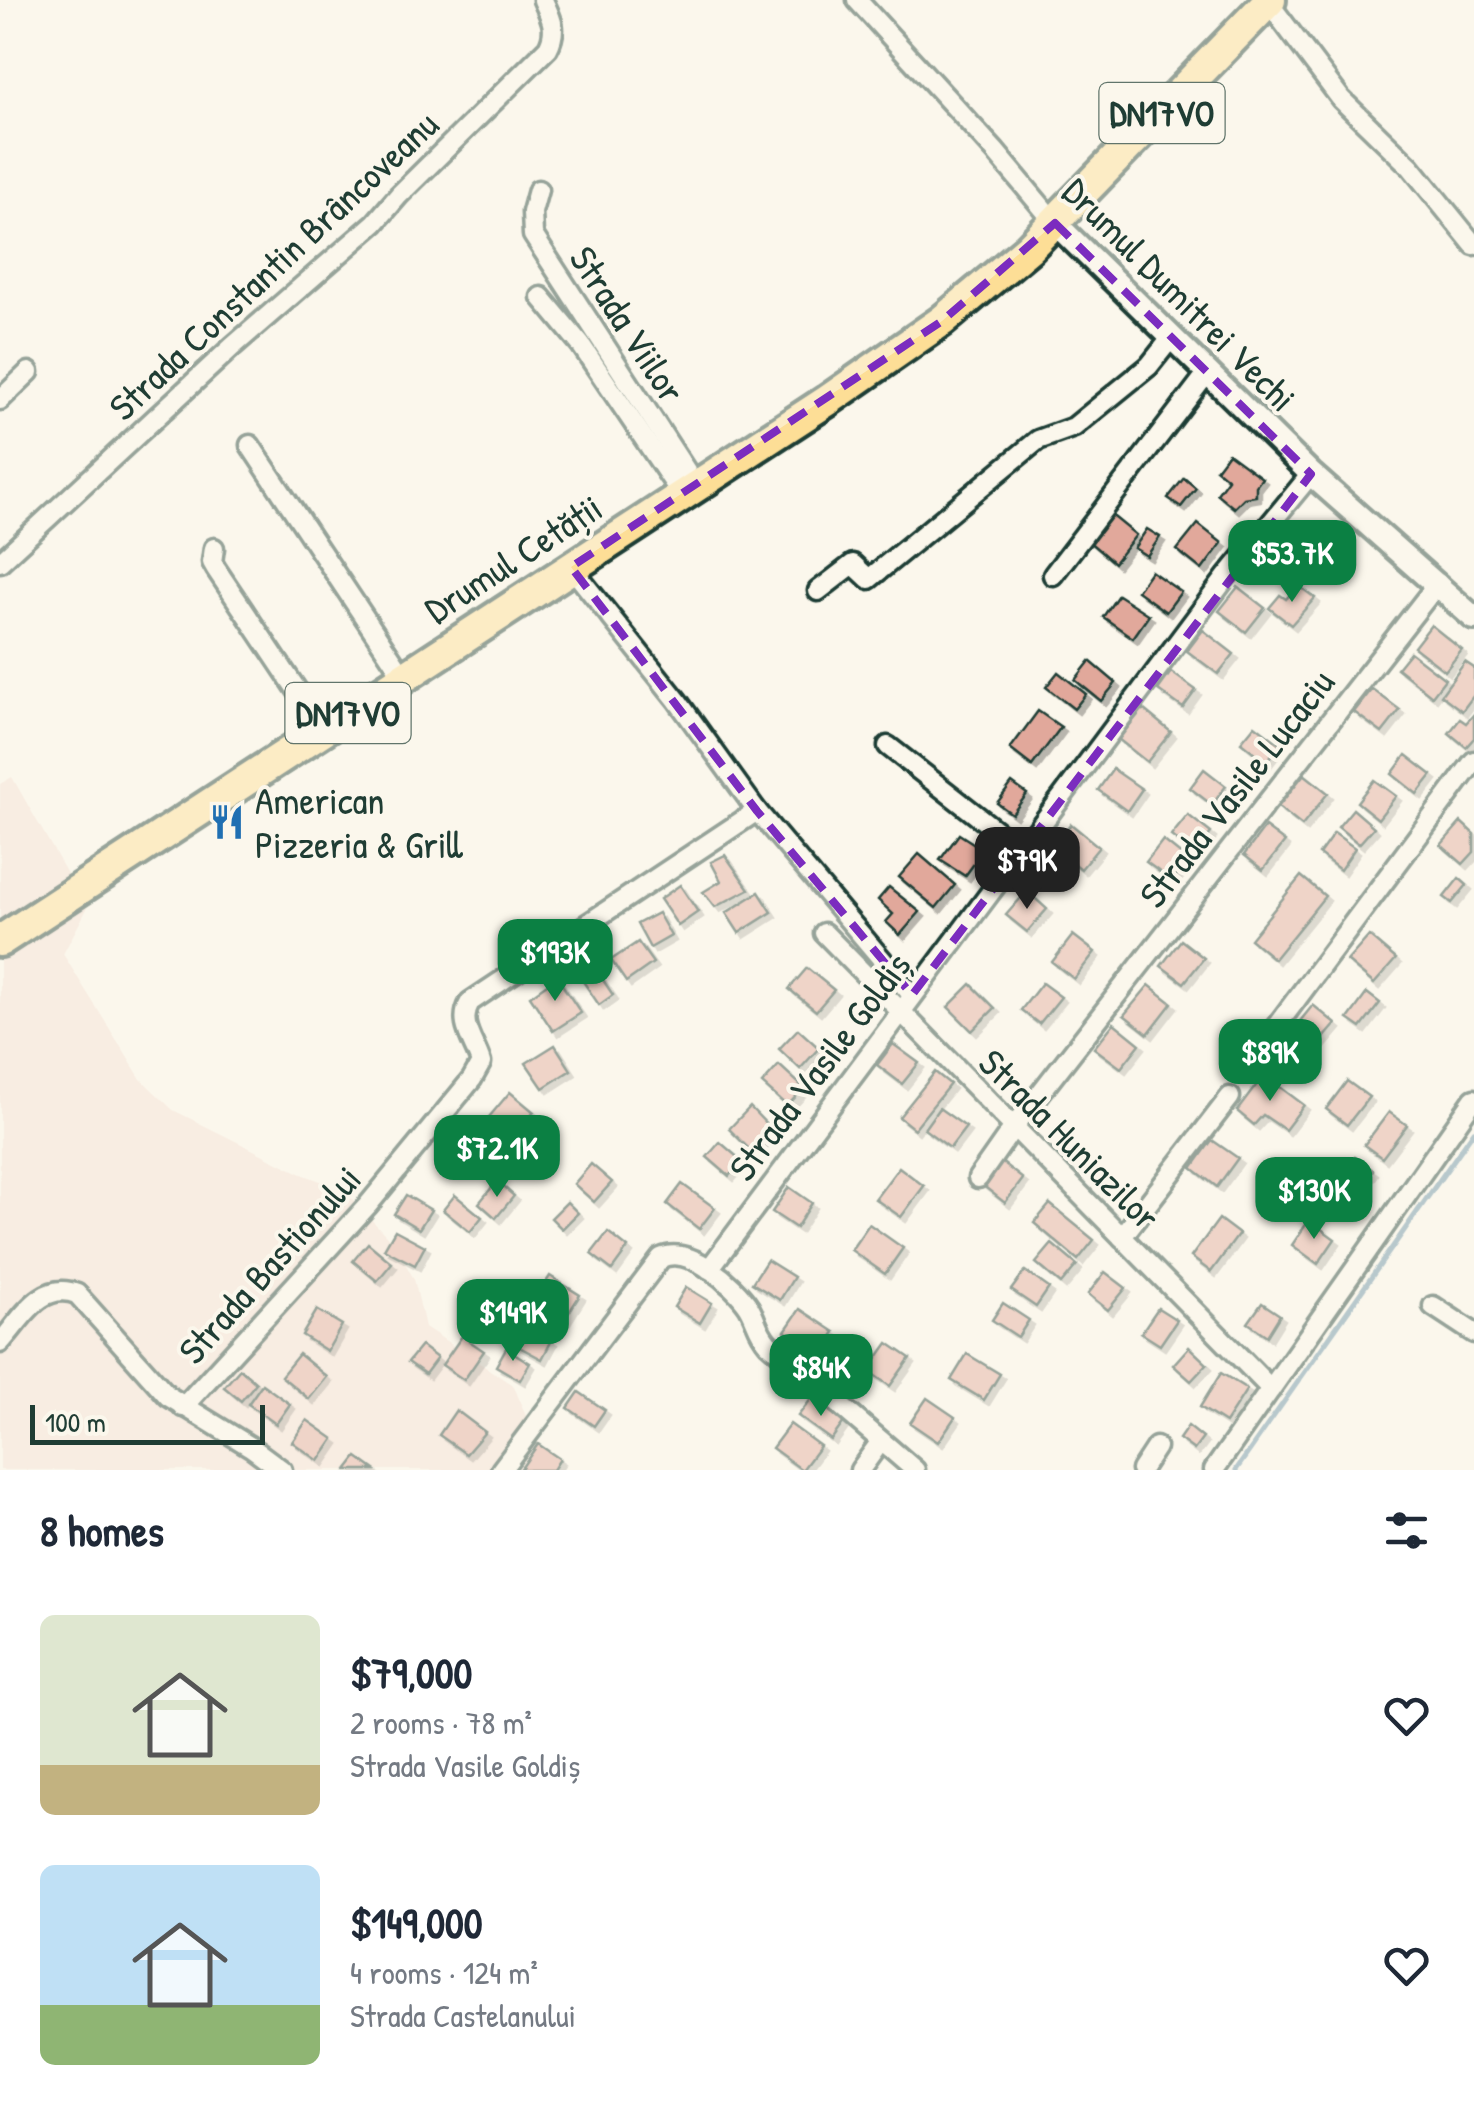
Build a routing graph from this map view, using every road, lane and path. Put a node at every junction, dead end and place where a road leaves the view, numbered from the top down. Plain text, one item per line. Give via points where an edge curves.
1 (542, 0) edge
2 (857, 0) edge
3 (1269, 1) edge
4 (538, 190) dead end
5 (1055, 223) junction
6 (1474, 245) edge
7 (541, 297) dead end
8 (1172, 337) junction
9 (29, 372) dead end
10 (1208, 372) junction
11 (0, 400) edge
12 (250, 445) dead end
13 (1311, 474) junction
14 (689, 491) junction
15 (214, 548) dead end
16 (0, 562) edge
17 (571, 568) junction
18 (1053, 575) dead end
19 (1438, 583) junction
20 (818, 592) dead end
21 (1474, 618) edge
22 (404, 676) junction
23 (324, 729) junction
24 (888, 746) dead end
25 (1474, 761) edge
26 (757, 812) junction
27 (1021, 850) junction
28 (824, 933) dead end
29 (0, 940) edge
30 (912, 996) junction
31 (899, 1013) junction
32 (1272, 1032) dead end
33 (1230, 1097) dead end
34 (1474, 1099) edge
35 (1013, 1128) junction
36 (978, 1178) dead end
37 (1122, 1237) junction
38 (709, 1270) junction
39 (1432, 1306) dead end
40 (1474, 1334) edge
41 (0, 1342) edge
42 (1271, 1389) junction
43 (183, 1407) junction
44 (881, 1440) junction
45 (1156, 1447) dead end
46 (282, 1470) edge
47 (501, 1470) edge
48 (860, 1470) edge
49 (915, 1470) edge
50 (1141, 1470) edge
51 (1214, 1470) edge

1 - 16 street, Strada Constantin Brâncoveanu via 554,24 548,48 375,224
2 - 5 street, Drumul Dumitrei Vechi
3 - 5 highway, DN17VO
3 - 6 street via 1342,99 1411,167
4 - 14 street, Strada Viilor via 533,235
5 - 8 street, Drumul Dumitrei Vechi
5 - 14 highway, Drumul Cetății / DN17VO via 942,321
7 - 14 street
8 - 10 street, Drumul Dumitrei Vechi
8 - 20 street via 1149,366 1074,428 1038,440 869,579 853,564
9 - 11 street
10 - 13 street, Drumul Dumitrei Vechi
10 - 18 street
12 - 22 street
13 - 19 street, Drumul Dumitrei Vechi
13 - 27 street, Strada Vasile Goldiș
14 - 17 highway, Drumul Cetății / DN17VO
15 - 23 street via 216,569
17 - 22 highway, Drumul Cetății / DN17VO
17 - 26 street
19 - 21 street, Drumul Dumitrei Vechi
19 - 35 street, Strada Vasile Lucaciu
22 - 23 highway, Drumul Cetății / DN17VO
23 - 29 highway, Drumul Cetății / DN17VO
24 - 27 street
25 - 32 street
26 - 30 street
26 - 43 street, Strada Bastionului via 470,1002 466,1029 481,1064 472,1079 368,1205
27 - 30 street, Strada Vasile Goldiș
28 - 31 street, Strada Huniazilor
30 - 31 street, Strada Vasile Goldiș
31 - 35 street, Strada Huniazilor
31 - 38 street, Strada Vasile Goldiș
33 - 37 street
34 - 42 street
35 - 36 street, Strada Vasile Lucaciu
35 - 37 street, Strada Huniazilor
37 - 42 street, Strada Huniazilor
38 - 44 street via 746,1303 768,1343
38 - 47 street via 683,1254 662,1258
39 - 40 street
41 - 43 street via 42,1294 63,1288 94,1310 146,1375
42 - 51 street
43 - 46 street
44 - 48 street
44 - 49 street
45 - 50 street

